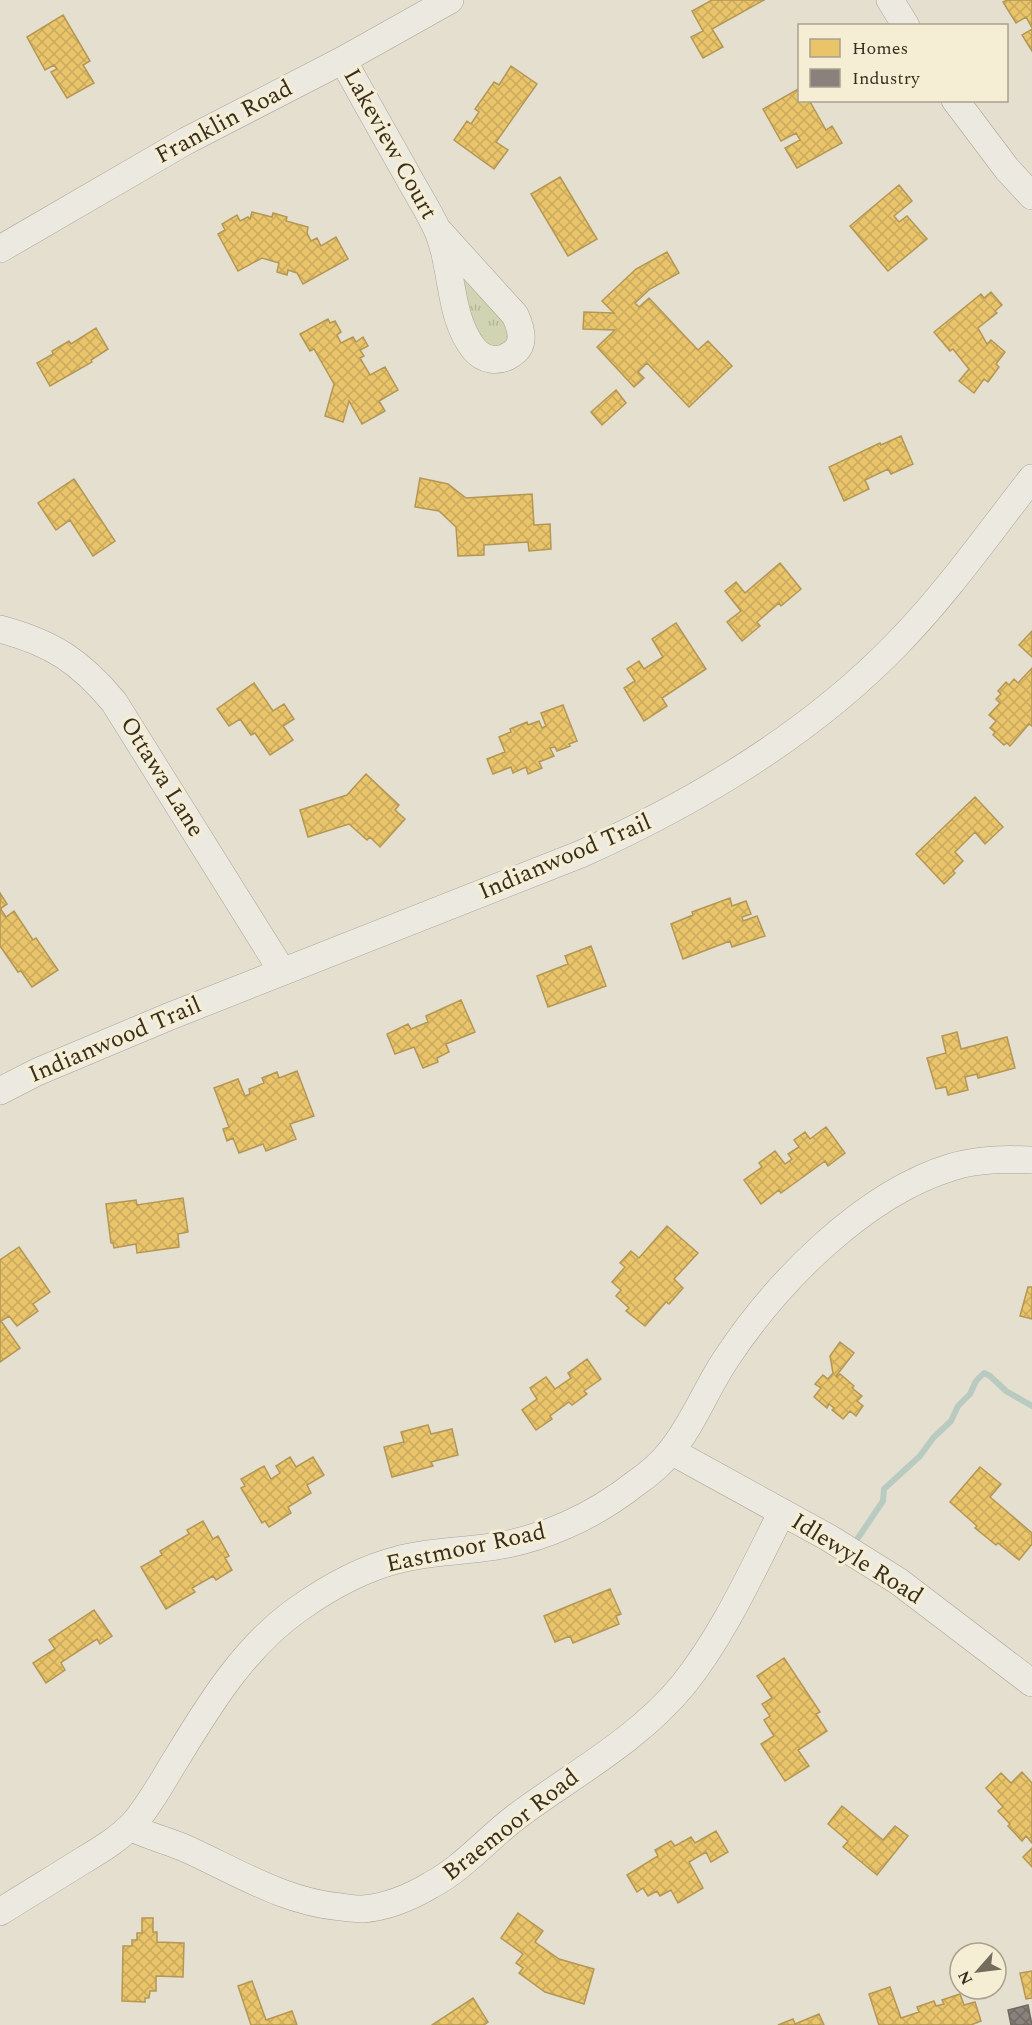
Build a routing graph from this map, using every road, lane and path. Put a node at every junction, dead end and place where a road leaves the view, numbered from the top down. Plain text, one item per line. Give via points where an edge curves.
1 (450, 0) edge
2 (890, 0) edge
3 (412, 9) edge
4 (905, 24) edge
5 (343, 60) junction
6 (957, 102) edge
7 (1032, 196) edge
8 (437, 229) dead end
9 (3, 240) edge
10 (1032, 478) edge
11 (0, 629) edge
12 (282, 971) junction
13 (0, 1091) edge
14 (1032, 1160) edge
15 (671, 1451) junction
16 (782, 1512) junction
17 (1032, 1683) edge
18 (130, 1827) junction
19 (0, 1912) edge

1 - 3 street, Franklin Road
2 - 4 street
3 - 5 street, Franklin Road
5 - 8 street, Lakeview Court
5 - 9 street, Franklin Road
6 - 7 street
10 - 12 street, Indianwood Trail via 898,643 845,693 750,763 684,802 590,849
11 - 12 street, Ottawa Lane via 29,636 63,653 114,702
12 - 13 street, Indianwood Trail
14 - 15 street, Eastmoor Road via 979,1161 952,1167 902,1188 857,1219 796,1272 754,1318
15 - 16 street, Idlewyle Road
15 - 18 street, Eastmoor Road via 632,1487 572,1523 543,1535 489,1548 399,1559 339,1582 299,1608 250,1651 230,1676
16 - 17 street, Idlewyle Road via 898,1581
16 - 18 street, Braemoor Road via 709,1648 676,1693 619,1744 514,1818 448,1875 412,1896 363,1909 302,1901
18 - 19 street, Eastmoor Road

